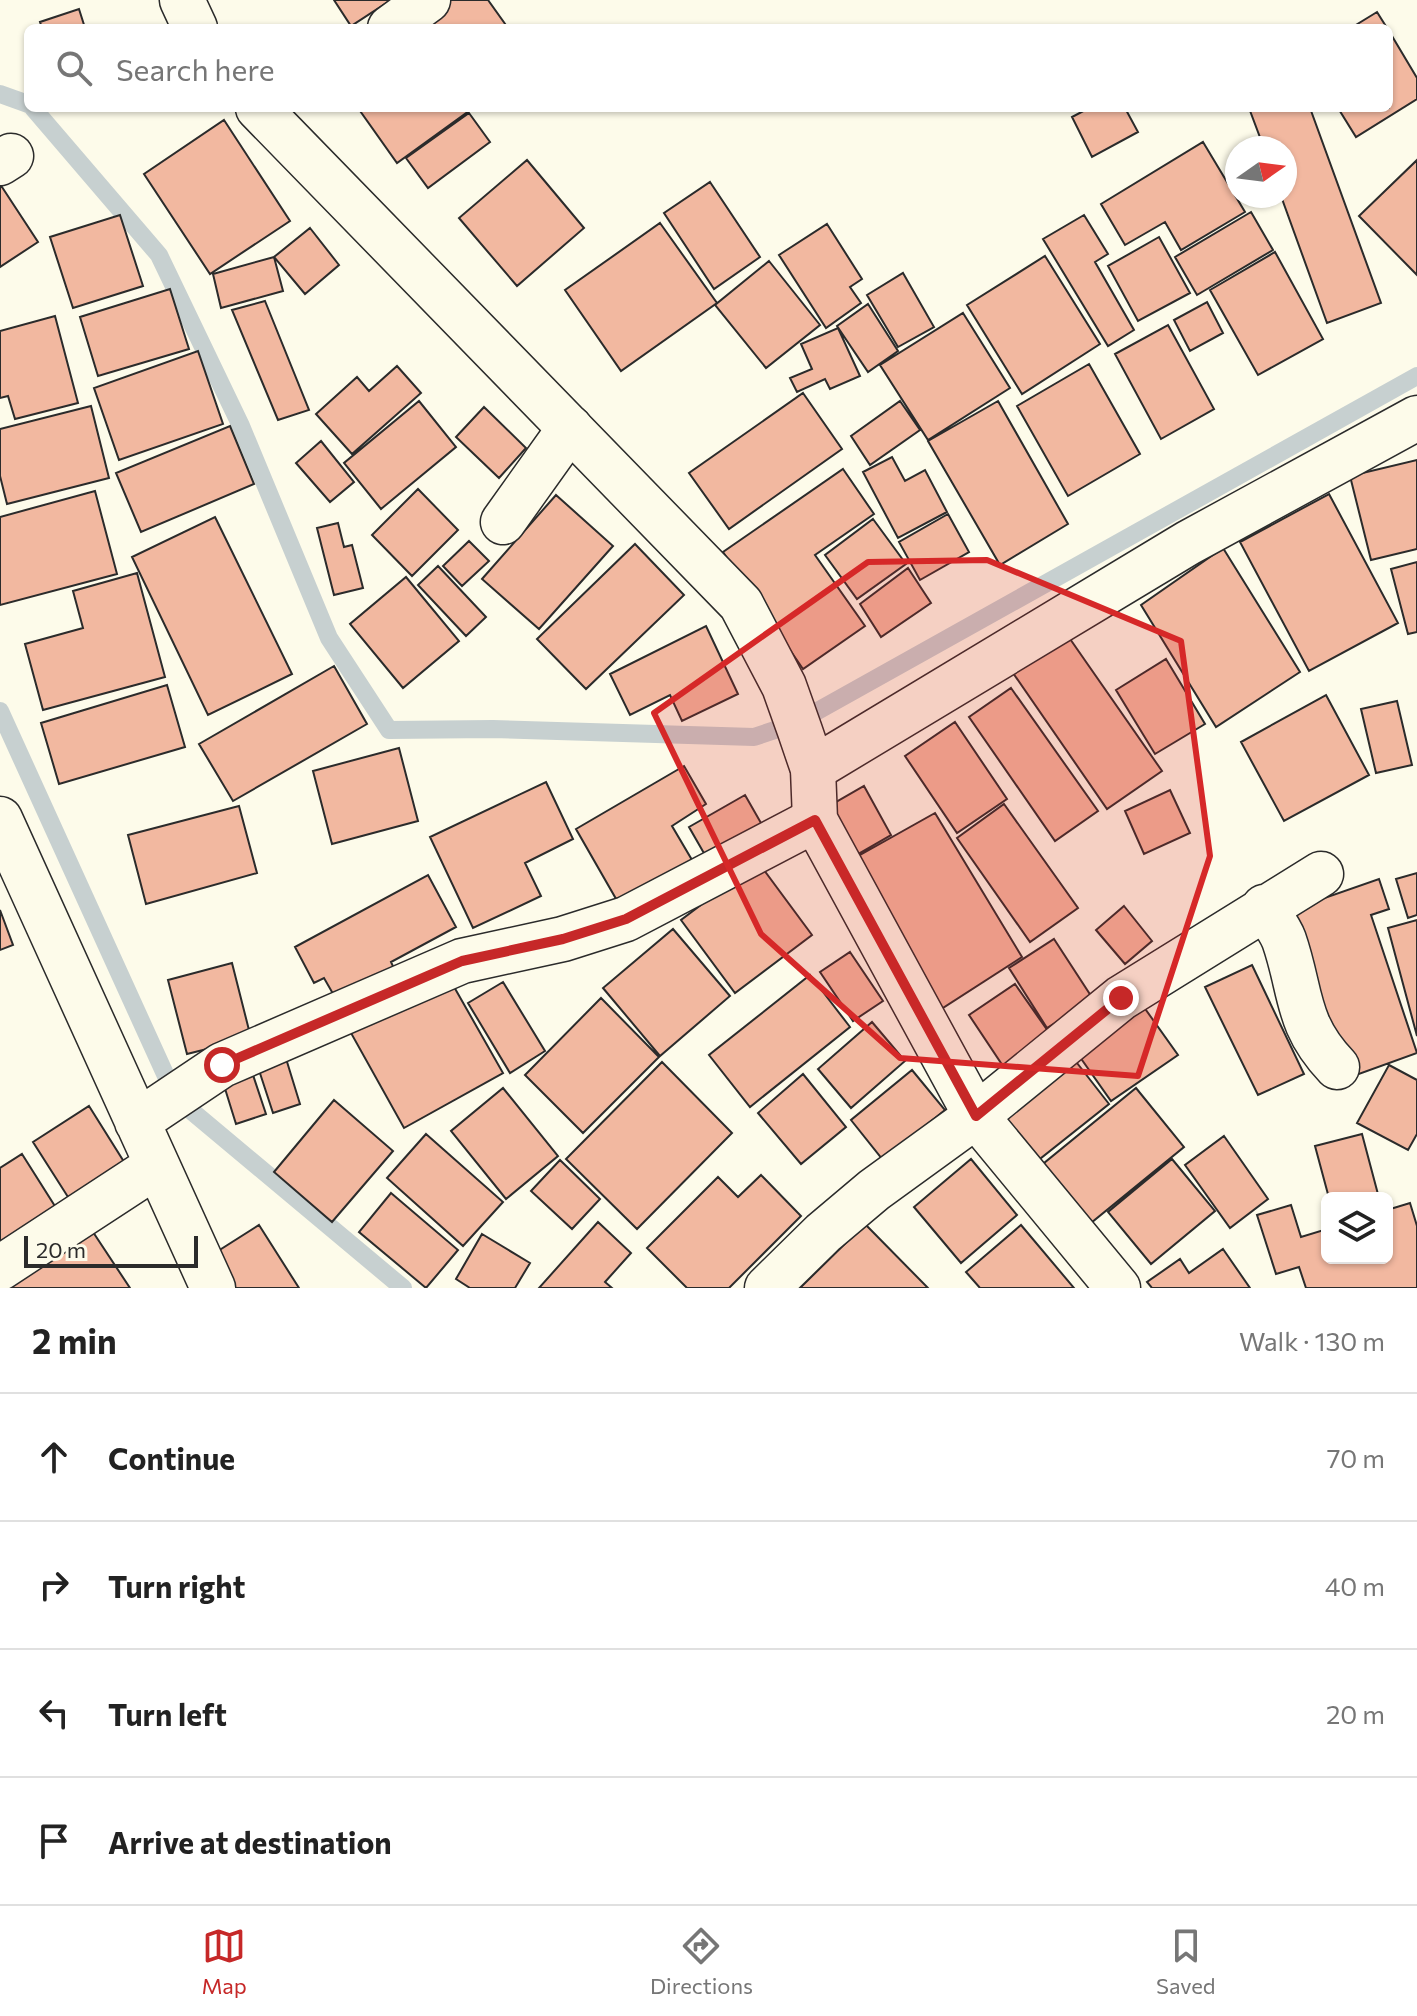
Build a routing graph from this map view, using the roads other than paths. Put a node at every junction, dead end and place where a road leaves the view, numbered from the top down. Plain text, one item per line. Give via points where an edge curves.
1 (182, 0) edge
2 (428, 0) edge
3 (193, 24) edge
4 (395, 24) edge
5 (270, 112) edge
6 (1417, 418) edge
7 (570, 428) junction
8 (503, 522) dead end
9 (807, 750) junction
10 (0, 819) edge
11 (815, 820) junction
12 (1321, 874) dead end
13 (1264, 907) junction
14 (1337, 1067) dead end
15 (151, 1112) junction
16 (976, 1116) junction
17 (156, 1166) junction
18 (0, 1268) edge
19 (213, 1288) edge
20 (767, 1288) edge
21 (1118, 1288) edge

1 - 3 street
2 - 4 street
5 - 7 street
6 - 9 street
7 - 8 street
7 - 9 street via 741,604 784,686
9 - 11 street
10 - 15 street
11 - 15 street via 626,919 462,961 222,1065
11 - 16 street
12 - 13 street
13 - 14 street via 1283,938 1298,1001 1317,1046
13 - 16 street via 1121,998
15 - 17 street
16 - 20 street via 864,1199
16 - 21 street
17 - 18 street
17 - 19 street

